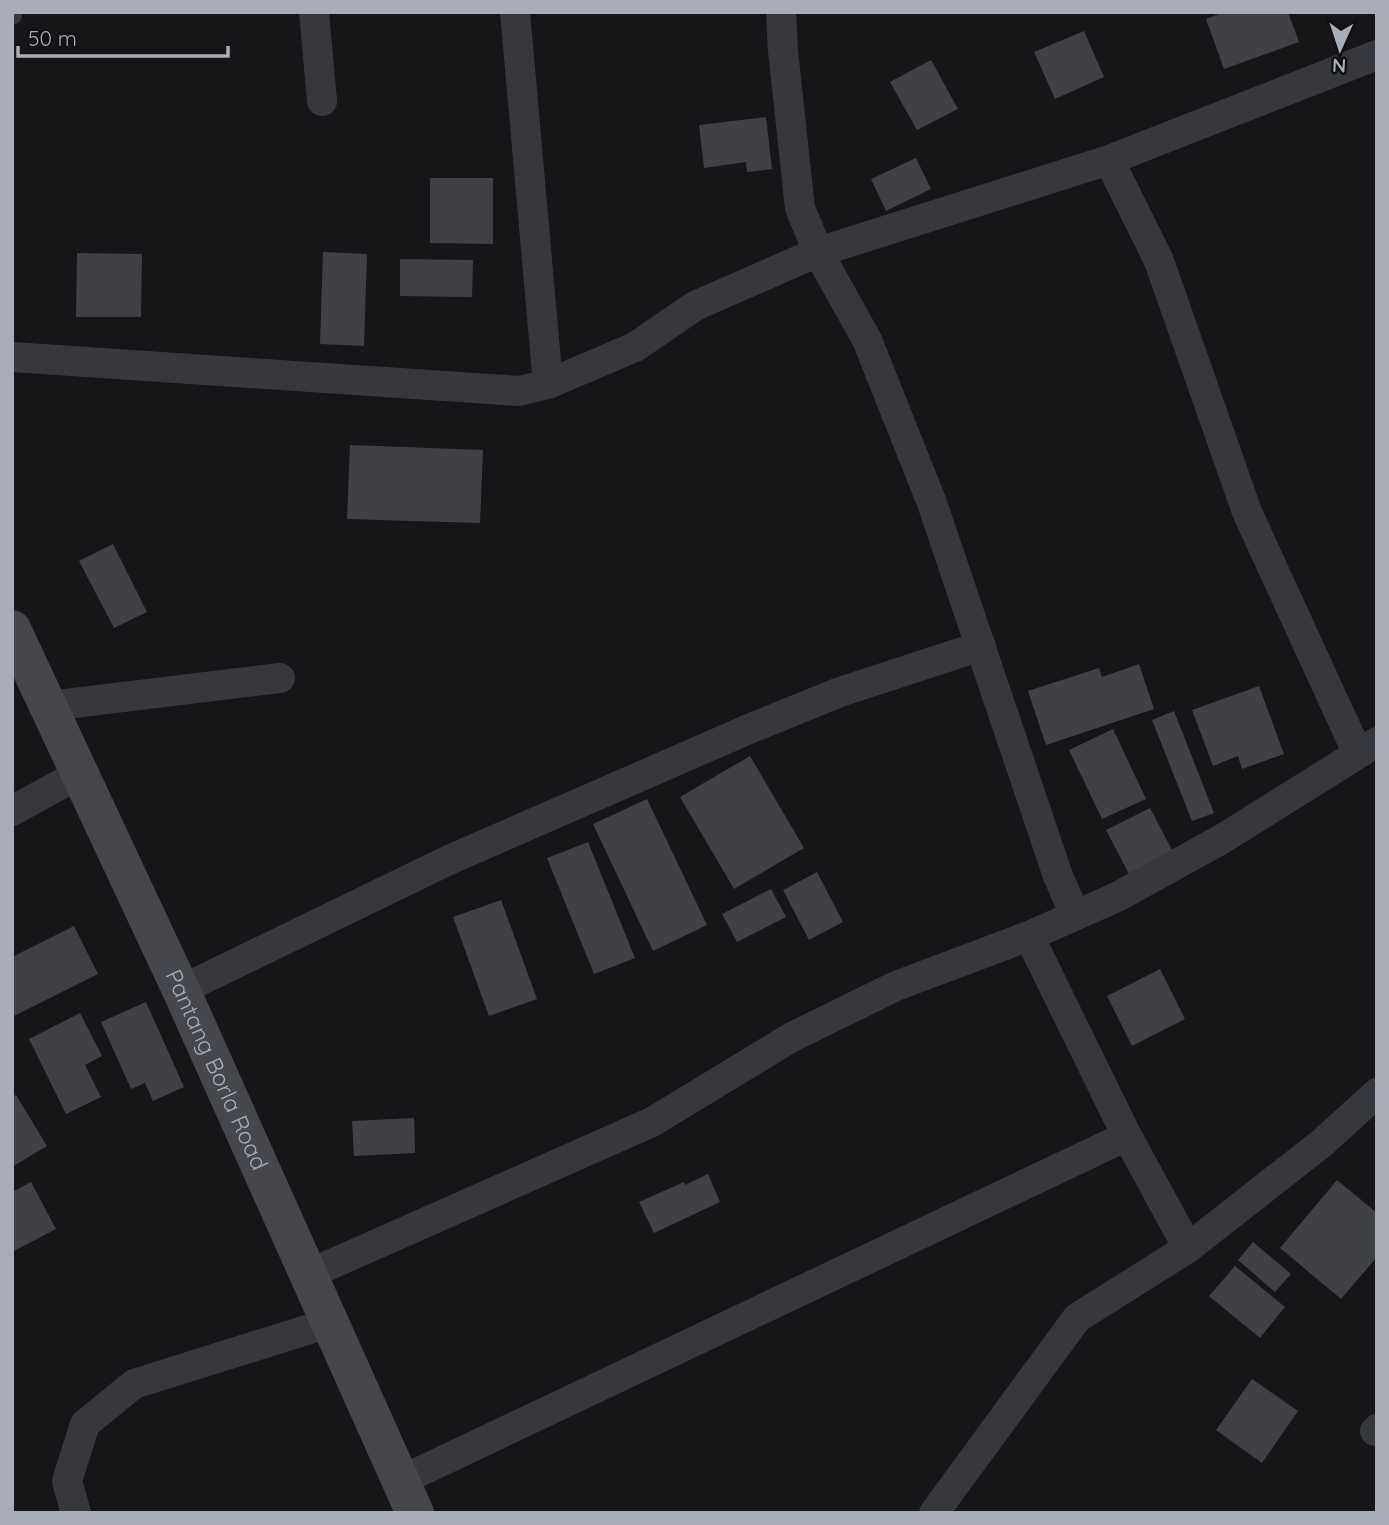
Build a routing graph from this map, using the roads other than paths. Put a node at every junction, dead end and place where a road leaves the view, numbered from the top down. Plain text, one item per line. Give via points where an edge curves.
1 (314, 12) edge
2 (515, 12) edge
3 (781, 12) edge
4 (1377, 55) edge
5 (322, 101) dead end
6 (1108, 160) junction
7 (818, 253) junction
8 (12, 357) edge
9 (548, 384) junction
10 (12, 629) edge
11 (981, 646) junction
12 (280, 678) dead end
13 (49, 706) junction
14 (1368, 748) edge
15 (81, 773) junction
16 (12, 811) edge
17 (1075, 915) junction
18 (1029, 936) junction
19 (181, 990) junction
20 (1377, 1093) edge
21 (1127, 1136) junction
22 (1188, 1248) junction
23 (307, 1275) junction
24 (329, 1323) junction
25 (408, 1497) edge
26 (76, 1513) edge
27 (934, 1513) edge

1 - 5 street
2 - 9 street
3 - 7 street via 800,208
4 - 6 street
6 - 7 street
6 - 14 street via 1159,261 1247,512
7 - 9 street via 695,306 635,347
7 - 11 street via 867,340 932,503
8 - 9 street via 519,391
10 - 13 street, Pantang Borla Road
11 - 17 street
11 - 19 street via 840,692 750,729 451,859
12 - 13 street
13 - 15 street, Pantang Borla Road
14 - 17 street via 1222,839
15 - 16 street
15 - 19 street, Pantang Borla Road
17 - 18 street
18 - 21 street
18 - 23 street via 896,986 792,1037 652,1122
19 - 23 street, Pantang Borla Road
20 - 22 street via 1322,1143
21 - 22 street
21 - 25 street
22 - 27 street via 1077,1318
23 - 24 street, Pantang Borla Road
24 - 25 street, Pantang Borla Road
24 - 26 street via 134,1384 85,1424 67,1481

